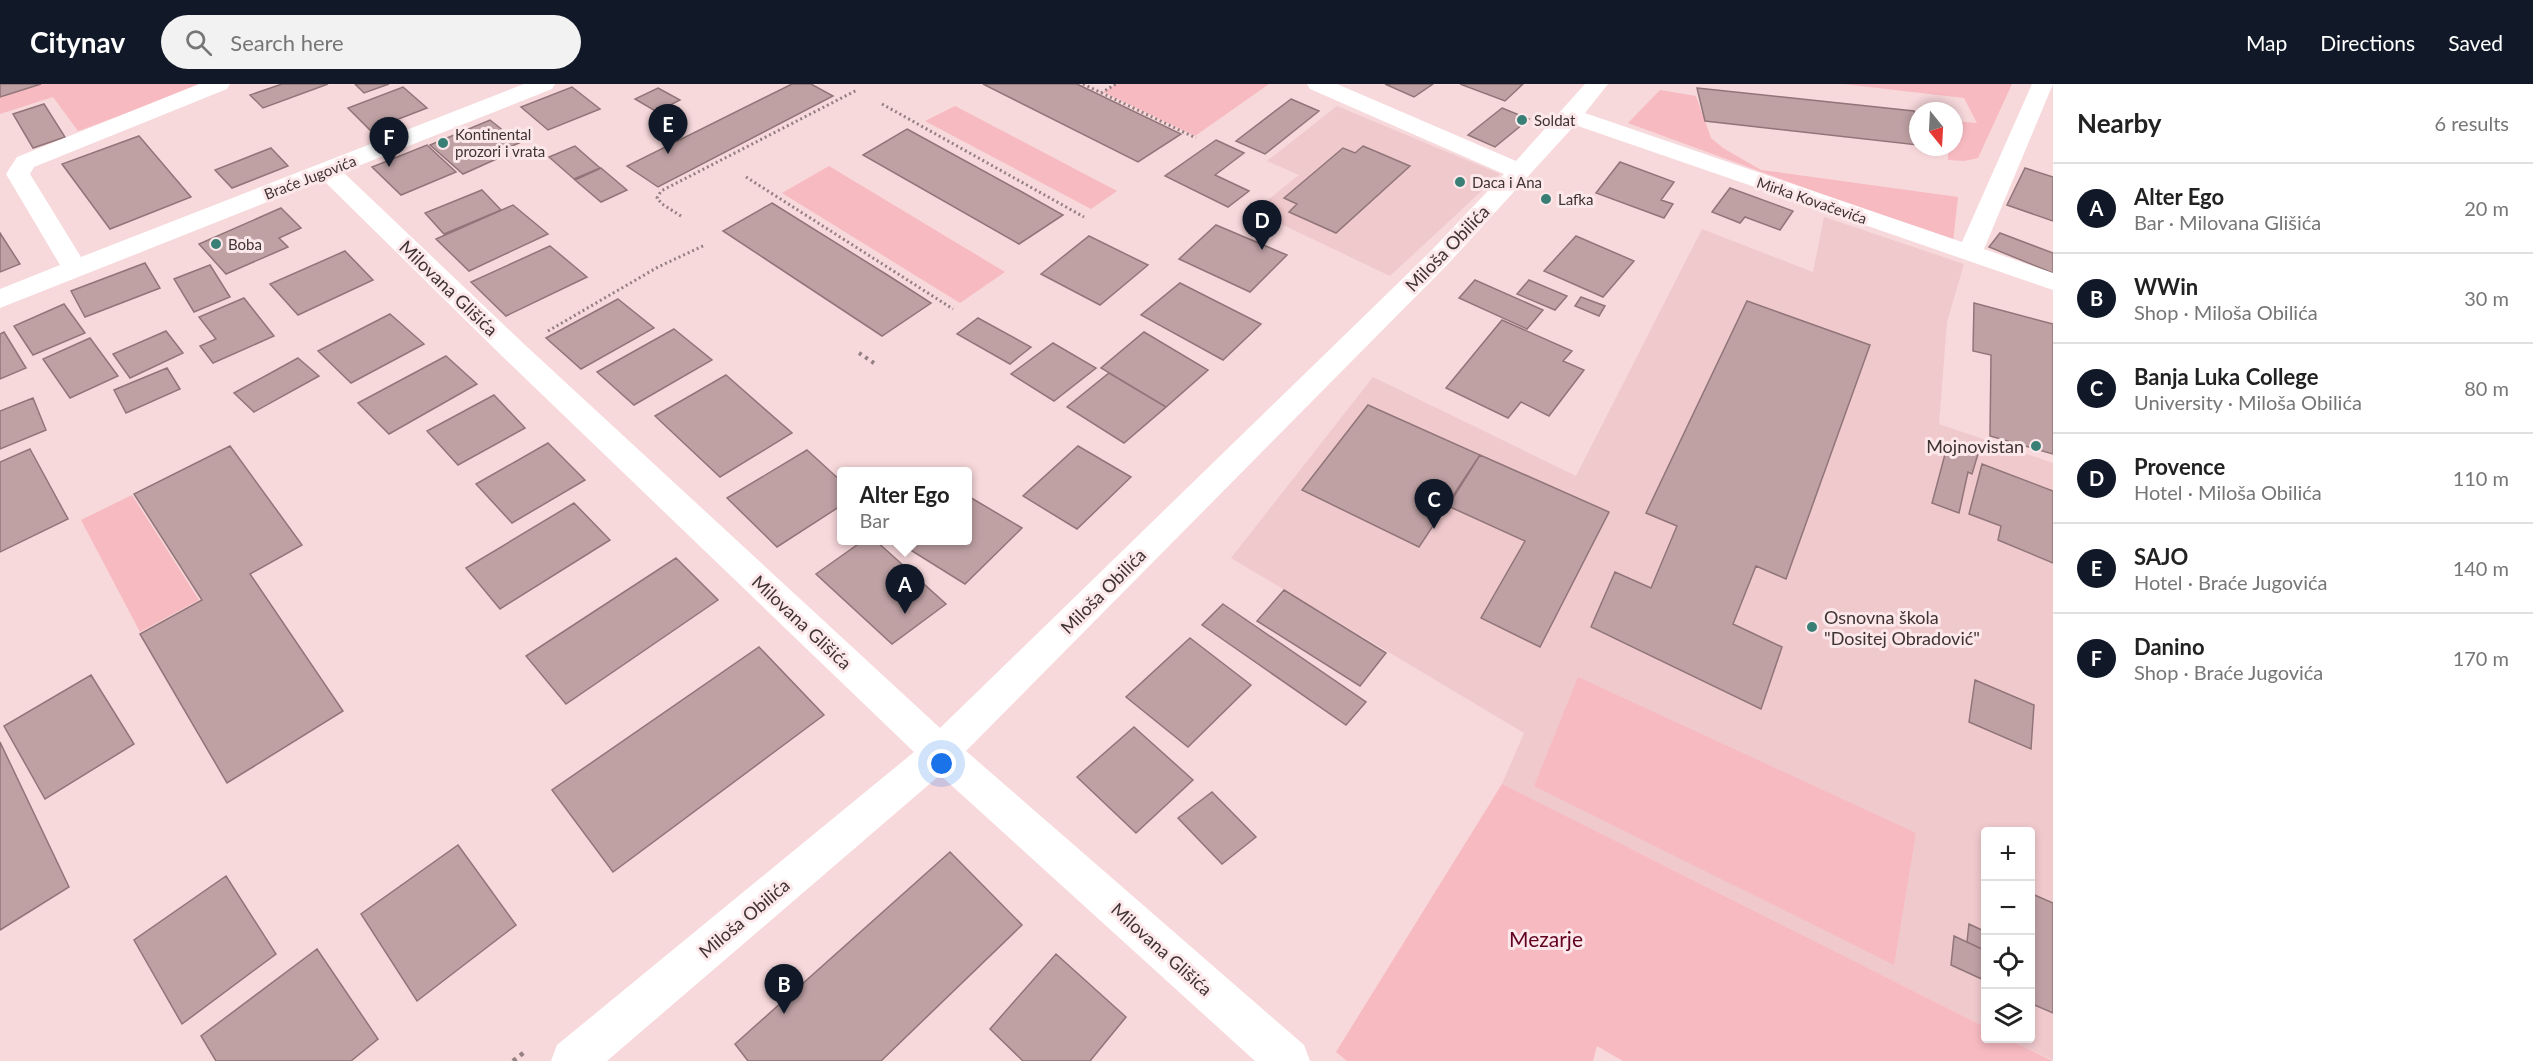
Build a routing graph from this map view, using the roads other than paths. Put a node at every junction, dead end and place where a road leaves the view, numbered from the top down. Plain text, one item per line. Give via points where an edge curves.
1 (219, 84) edge
2 (544, 84) edge
3 (1597, 84) edge
4 (2043, 84) edge
5 (1323, 87) edge
6 (1571, 116) junction
7 (328, 171) junction
8 (1520, 172) junction
9 (1969, 254) junction
10 (75, 268) junction
11 (2053, 282) edge
12 (0, 299) edge
13 (941, 752) junction
14 (573, 1061) edge
15 (1288, 1061) edge

1 - 10 street via 37,156 20,168 18,174
2 - 7 street, Braće Jugovića
3 - 6 street, Miloša Obilića
4 - 9 street
5 - 8 street
6 - 8 street, Miloša Obilića
6 - 9 street, Mirka Kovačevića
7 - 10 street, Braće Jugovića
7 - 13 street, Milovana Glišića
8 - 13 street, Miloša Obilića via 1438,259
9 - 11 street, Mirka Kovačevića
10 - 12 street, Braće Jugovića
13 - 14 street, Miloša Obilića
13 - 15 street, Milovana Glišića

